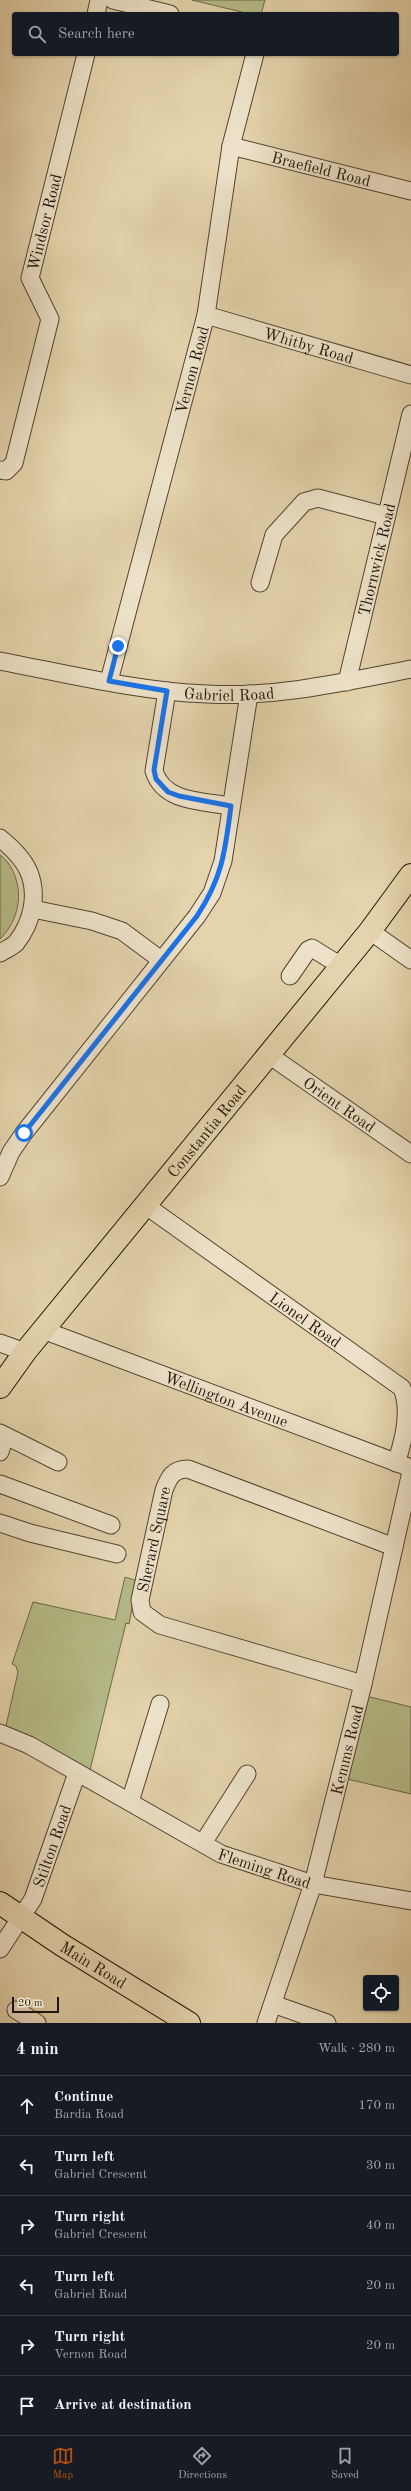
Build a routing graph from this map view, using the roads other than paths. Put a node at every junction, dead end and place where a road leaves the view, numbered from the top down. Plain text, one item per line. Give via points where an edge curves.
1 (99, 0) edge
2 (113, 0) edge
3 (96, 12) edge
4 (162, 12) edge
5 (86, 56) edge
6 (254, 56) edge
7 (231, 146) junction
8 (411, 191) edge
9 (206, 315) junction
10 (411, 375) edge
11 (411, 414) edge
12 (0, 470) edge
13 (386, 516) junction
14 (260, 583) dead end
15 (0, 661) edge
16 (411, 669) edge
17 (109, 681) junction
18 (347, 682) junction
19 (167, 691) junction
20 (249, 694) junction
21 (231, 806) junction
22 (0, 838) edge
23 (411, 875) edge
24 (33, 909) junction
25 (370, 931) junction
26 (0, 953) edge
27 (160, 960) junction
28 (411, 960) edge
29 (341, 966) junction
30 (290, 976) dead end
31 (269, 1055) junction
32 (5, 1151) edge
33 (411, 1154) edge
34 (0, 1177) edge
35 (145, 1205) junction
36 (42, 1330) junction
37 (0, 1343) edge
38 (25, 1352) junction
39 (0, 1386) edge
40 (3, 1434) edge
41 (0, 1452) edge
42 (58, 1462) dead end
43 (404, 1465) edge
44 (411, 1472) edge
45 (0, 1484) edge
46 (0, 1523) edge
47 (111, 1525) dead end
48 (394, 1547) junction
49 (117, 1554) dead end
50 (362, 1684) junction
51 (160, 1704) dead end
52 (0, 1733) edge
53 (77, 1773) junction
54 (247, 1774) dead end
55 (130, 1802) junction
56 (202, 1843) junction
57 (313, 1884) junction
58 (411, 1901) edge
59 (0, 1903) edge
60 (21, 1918) junction
61 (0, 1949) edge
62 (273, 2004) junction
63 (16, 2010) dead end
64 (37, 2023) edge
65 (189, 2023) edge
66 (266, 2023) edge
67 (328, 2023) edge

1 - 3 street
2 - 4 street
5 - 12 street, Windsor Road via 30,278 50,319 14,462 6,471
6 - 7 street, Vernon Road
7 - 8 street, Braefield Road
7 - 9 street, Vernon Road
9 - 10 street, Whitby Road
9 - 17 street, Vernon Road
11 - 13 street, Thornwick Road
13 - 14 street via 318,498 304,502 274,535
13 - 18 street, Thornwick Road
15 - 17 street, Gabriel Road
16 - 18 street, Gabriel Road
17 - 19 street, Gabriel Road
18 - 20 street, Gabriel Road
19 - 20 street, Gabriel Road
19 - 21 street via 154,770 156,779 168,792 179,796
20 - 21 street
21 - 27 street via 224,861 212,893 197,916
22 - 24 street via 15,851 29,871 34,894
23 - 25 main road, Constantia Road
24 - 26 street via 30,920 15,944
24 - 27 street via 92,921 122,931
25 - 28 street
25 - 29 main road, Constantia Road
27 - 32 street
29 - 30 street via 312,948
29 - 31 main road, Constantia Road
31 - 33 street, Orient Road
31 - 35 main road, Constantia Road
32 - 34 street
35 - 36 main road, Constantia Road
35 - 43 street, Lionel Road via 402,1388 406,1396 407,1417
36 - 38 main road, Constantia Road
36 - 43 street, Wellington Avenue
37 - 38 street
38 - 39 main road, Constantia Road
40 - 41 street
40 - 42 street
44 - 48 street, Kemms Road
45 - 47 street
46 - 49 street
48 - 50 street, Kemms Road
48 - 50 street, Sherard Square via 188,1469 172,1473 164,1490 140,1600 142,1612 160,1625
50 - 57 street, Kemms Road
51 - 55 street
52 - 53 street, Fleming Road via 29,1745
53 - 55 street, Fleming Road
53 - 60 street, Stilton Road via 33,1899
54 - 56 street
55 - 56 street, Fleming Road
56 - 57 street, Fleming Road via 221,1854
57 - 58 street, Fleming Road
57 - 62 street, Kemms Road
59 - 60 main road, Main Road
60 - 61 street, Stilton Road
60 - 65 main road, Main Road
62 - 66 street, Kemms Road
62 - 67 street
63 - 64 street

